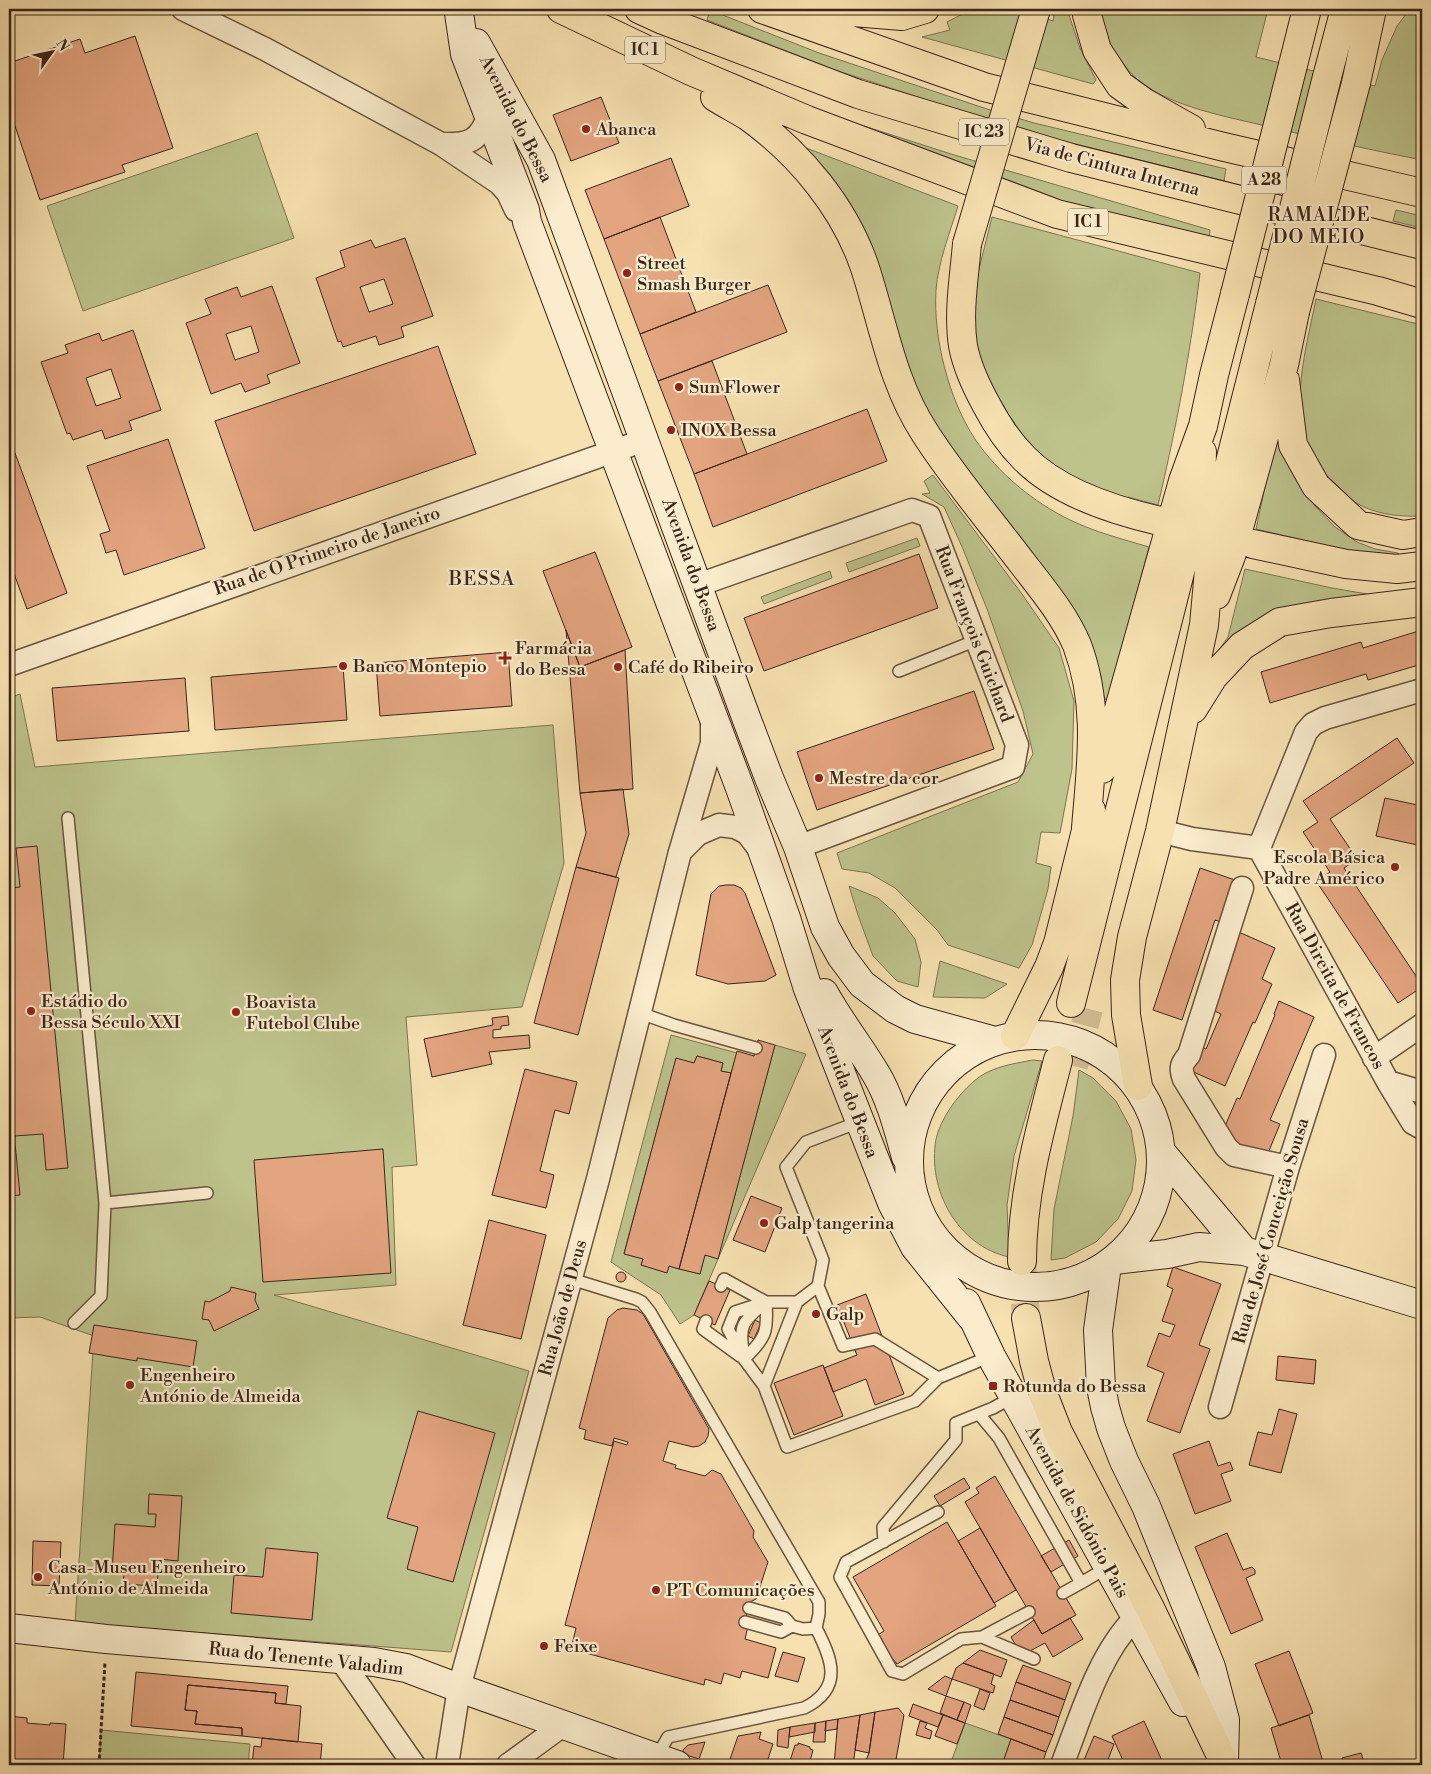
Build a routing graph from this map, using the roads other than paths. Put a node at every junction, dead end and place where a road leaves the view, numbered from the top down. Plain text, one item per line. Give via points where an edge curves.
1 (182, 9) edge
2 (561, 9) edge
3 (639, 9) edge
4 (925, 9) edge
5 (1036, 9) edge
6 (1087, 9) edge
7 (1345, 9) edge
8 (1373, 9) edge
9 (764, 10) edge
10 (459, 11) edge
11 (1304, 14) edge
12 (691, 71) junction
13 (489, 114) junction
14 (441, 144) junction
15 (1220, 146) junction
16 (1418, 191) edge
17 (526, 222) junction
18 (1422, 244) edge
19 (1422, 304) edge
20 (1282, 308) junction
21 (1284, 365) junction
22 (1203, 426) junction
23 (645, 440) junction
24 (613, 451) junction
25 (1160, 521) dead end
26 (1422, 532) edge
27 (1254, 544) dead end
28 (1211, 548) junction
29 (1422, 566) edge
30 (698, 585) junction
31 (1422, 602) edge
32 (1204, 624) junction
33 (977, 640) junction
34 (9, 664) edge
35 (898, 671) dead end
36 (1422, 690) edge
37 (712, 715) junction
38 (1184, 722) junction
39 (68, 818) dead end
40 (1086, 828) junction
41 (1160, 831) junction
42 (798, 847) junction
43 (1258, 848) junction
44 (761, 851) junction
45 (680, 852) junction
46 (1242, 888) dead end
47 (786, 918) junction
48 (640, 1013) junction
49 (1422, 1025) edge
50 (1005, 1038) junction
51 (756, 1048) dead end
52 (1324, 1054) dead end
53 (1374, 1058) junction
54 (1066, 1063) tunnel mouth
55 (1388, 1082) junction
56 (1138, 1086) junction
57 (1422, 1092) edge
58 (859, 1122) junction
59 (1422, 1128) edge
60 (1162, 1153) junction
61 (1288, 1167) junction
62 (911, 1177) junction
63 (206, 1193) dead end
64 (105, 1203) junction
65 (902, 1226) junction
66 (942, 1249) junction
67 (1254, 1254) junction
68 (1030, 1261) tunnel mouth
69 (1111, 1263) junction
70 (571, 1280) junction
71 (721, 1286) dead end
72 (818, 1286) junction
73 (766, 1302) junction
74 (797, 1302) junction
75 (1422, 1305) edge
76 (1034, 1317) tunnel mouth
77 (972, 1318) junction
78 (706, 1321) dead end
79 (74, 1323) dead end
80 (991, 1356) junction
81 (744, 1359) junction
82 (938, 1378) junction
83 (764, 1386) junction
84 (1014, 1397) junction
85 (1220, 1407) dead end
86 (979, 1414) junction
87 (938, 1512) dead end
88 (884, 1542) junction
89 (1108, 1567) junction
90 (1081, 1583) junction
91 (1063, 1593) dead end
92 (749, 1608) dead end
93 (1029, 1612) dead end
94 (1135, 1618) junction
95 (745, 1622) dead end
96 (792, 1626) junction
97 (9, 1628) edge
98 (816, 1628) junction
99 (982, 1638) junction
100 (1034, 1659) dead end
101 (341, 1660) junction
102 (459, 1688) junction
103 (563, 1725) junction
104 (667, 1762) edge
105 (1224, 1764) edge
106 (414, 1765) edge
107 (447, 1765) edge
108 (508, 1765) edge
109 (1062, 1765) edge

1 - 14 street
2 - 12 highway, IC 1
3 - 18 highway, Via de Cintura Interna / IC 23 via 858,94 1071,158
4 - 9 highway via 902,16
5 - 25 highway, bridge via 967,244 961,313 963,347 976,387 999,428 1025,459 1058,485 1123,513
6 - 15 highway via 1098,50 1120,85
7 - 20 highway, A 28, bridge via 1328,77
8 - 20 highway, bridge via 1356,83
9 - 15 highway, IC 23 via 984,86
10 - 13 main road, Avenida do Bessa via 465,54
10 - 23 main road, Avenida do Bessa via 541,160
11 - 22 highway, A 28, bridge
12 - 19 highway, IC 1 via 807,120 1056,214
12 - 40 highway via 708,94 748,116 777,140 830,199 864,266 910,408 969,494 1061,615 1076,644 1090,696 1093,728
13 - 14 street via 476,139 461,145
13 - 17 main road, Avenida do Bessa via 526,210
14 - 17 street via 508,192
15 - 16 highway, IC 23
17 - 24 main road, Avenida do Bessa
20 - 21 highway
20 - 28 highway via 1231,458
21 - 26 highway via 1293,445 1316,486 1358,525 1403,535
21 - 32 highway via 1231,556
22 - 28 highway via 1201,489 1080,1006 1184,622
22 - 40 highway via 1183,481
23 - 24 street, Rua de O Primeiro de Janeiro
23 - 30 main road, Avenida do Bessa
24 - 34 street, Rua de O Primeiro de Janeiro
24 - 37 main road, Avenida do Bessa
27 - 29 highway via 1346,564 1396,569
28 - 32 highway
30 - 33 street, Rua François Guichard via 912,510 929,516
30 - 42 main road, Avenida do Bessa
31 - 38 highway via 1280,622 1242,646 1213,677
32 - 38 highway
33 - 35 lane
33 - 42 street, Rua François Guichard via 1017,745 1013,767
36 - 43 street via 1313,724 1306,732
37 - 44 main road, Avenida do Bessa
37 - 45 street, Rua João de Deus via 712,743
38 - 41 highway
39 - 64 lane
40 - 50 highway via 1058,943 1049,967
41 - 43 street
41 - 56 highway via 1132,936 1125,980 1126,1015
42 - 50 main road, Avenida do Bessa via 825,927 862,984 895,1009 915,1019
43 - 53 street, Rua Direita de Francos
44 - 45 street via 747,833 719,825 698,834
44 - 47 main road, Avenida do Bessa
45 - 48 street, Rua João de Deus
46 - 61 street via 1189,1055 1180,1069 1226,1147 1234,1154
47 - 58 main road, Avenida do Bessa via 808,989
47 - 62 main road, Avenida do Bessa via 832,1008 877,1075 896,1121
48 - 51 lane
48 - 70 street, Rua João de Deus
49 - 53 street
50 - 56 main road via 1039,1034 1062,1036 1105,1055
50 - 62 main road via 972,1051 952,1065 935,1084 914,1128 910,1152
52 - 61 street, Rua de José Conceição Sousa
53 - 55 street, Rua Direita de Francos
54 - 68 highway
55 - 57 street
55 - 59 street, Rua Direita de Francos via 1413,1123
56 - 60 main road via 1150,1107
58 - 65 main road, Avenida do Bessa
58 - 72 lane via 806,1142 786,1167 823,1260
60 - 67 main road
60 - 69 main road via 1161,1178 1152,1208 1133,1240
61 - 67 street, Rua de José Conceição Sousa
62 - 66 main road via 914,1194
63 - 64 lane
64 - 79 lane via 101,1296
65 - 66 main road
65 - 77 main road
66 - 69 main road via 968,1268 989,1278 1035,1286 1060,1284
66 - 77 main road, Avenida de Sidónio Pais
67 - 69 main road via 1199,1247
67 - 75 main road
67 - 85 street, Rua de José Conceição Sousa
69 - 105 main road via 1098,1330 1105,1407 1124,1461 1146,1506 1211,1667 1225,1720
70 - 98 lane via 636,1299 650,1312 819,1602
70 - 102 street, Rua João de Deus
71 - 73 lane via 724,1279
72 - 74 lane
72 - 82 lane via 843,1346 875,1339
73 - 74 lane
73 - 81 lane via 768,1324 760,1343
73 - 81 lane via 747,1317 741,1336
74 - 83 lane
76 - 105 highway via 1081,1440 1183,1636
77 - 80 main road, Avenida de Sidónio Pais
78 - 81 lane via 703,1329
80 - 82 lane
80 - 84 main road, Avenida de Sidónio Pais
81 - 83 lane
82 - 83 lane via 915,1400 787,1448
84 - 86 lane
84 - 89 main road, Avenida de Sidónio Pais
86 - 88 lane via 956,1424 956,1440 883,1527
86 - 90 lane via 999,1438
87 - 88 lane
88 - 99 lane via 846,1562 840,1578 892,1671 904,1674 961,1639
89 - 90 lane
89 - 94 main road, Avenida de Sidónio Pais
90 - 91 lane
92 - 96 lane via 785,1618
93 - 99 lane
94 - 105 main road, Avenida de Sidónio Pais via 1202,1734
94 - 109 street via 1120,1635 1097,1675
95 - 96 lane via 781,1632
96 - 98 lane
97 - 101 main road, Rua do Tenente Valadim
98 - 104 lane via 832,1669 826,1688 813,1703 804,1708 668,1737
99 - 100 lane
101 - 102 main road, Rua do Tenente Valadim via 406,1668
101 - 106 street
102 - 103 main road, Rua do Tenente Valadim
102 - 107 street, Rua João de Deus
103 - 104 main road, Rua do Tenente Valadim
103 - 108 street

